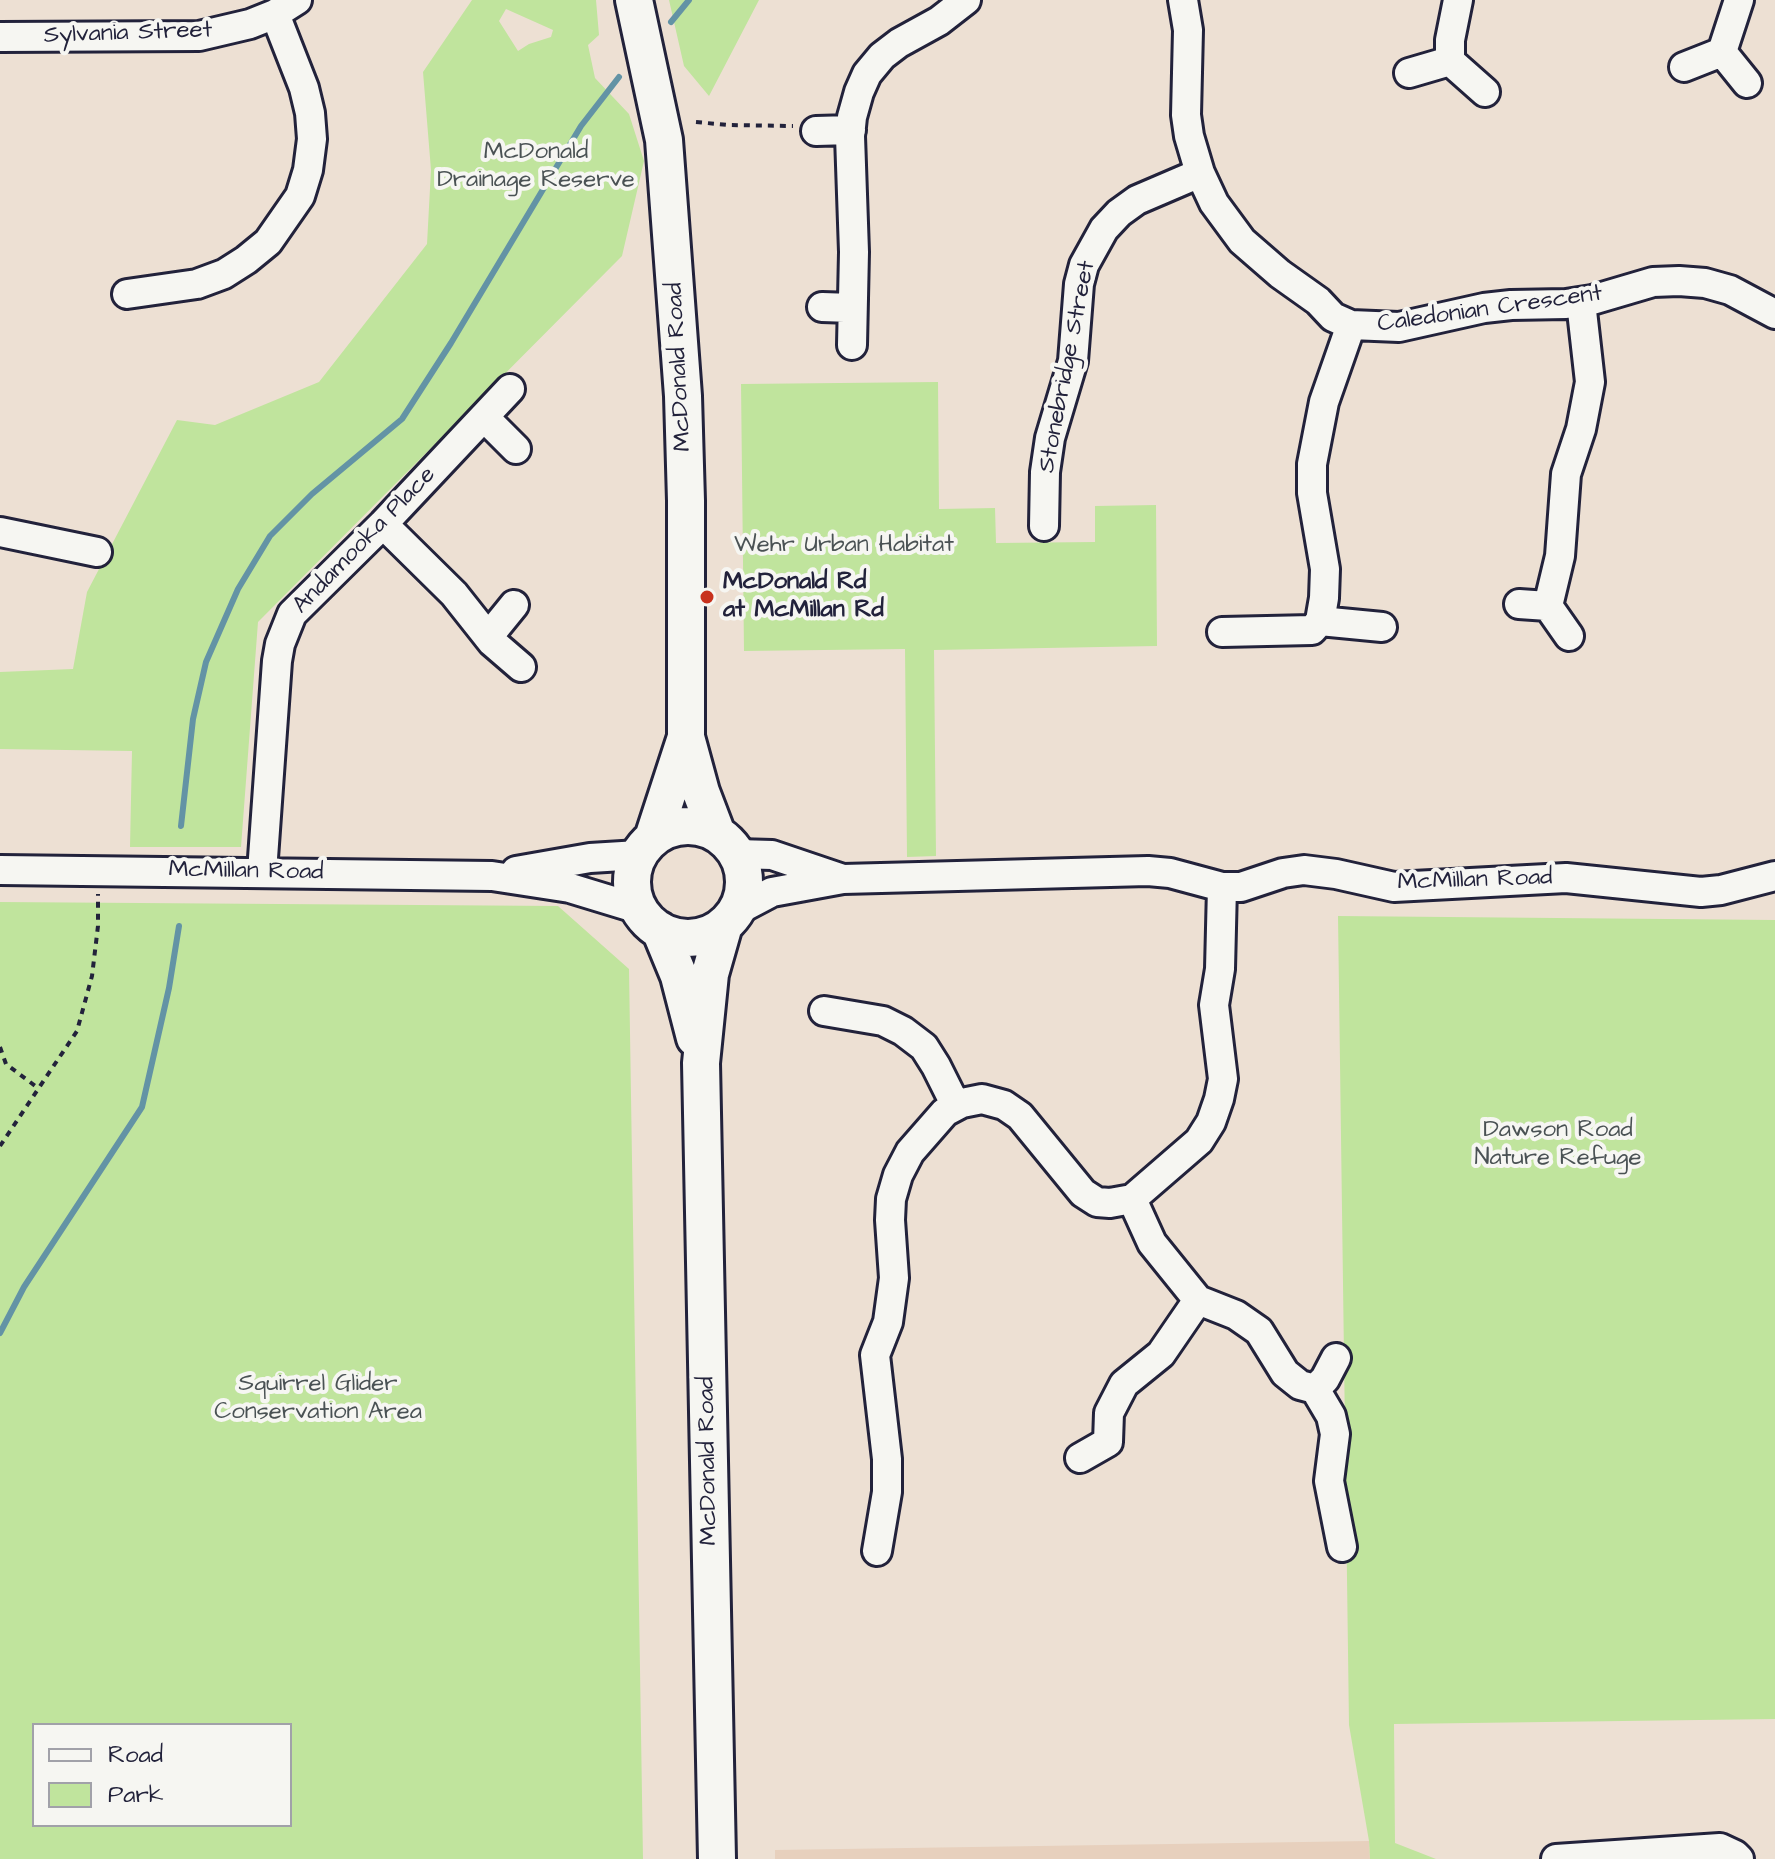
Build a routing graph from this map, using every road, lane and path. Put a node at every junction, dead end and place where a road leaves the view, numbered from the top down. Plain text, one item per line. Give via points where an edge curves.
1 (966, 0) edge
2 (1183, 0) edge
3 (1458, 0) edge
4 (1739, 0) edge
5 (635, 6) edge
6 (286, 7) edge
7 (0, 37) edge
8 (1722, 52) junction
9 (1450, 61) junction
10 (1684, 67) dead end
11 (1409, 73) dead end
12 (1747, 83) dead end
13 (1485, 92) dead end
14 (696, 122) dead end
15 (851, 130) junction
16 (816, 131) joint
17 (1200, 173) junction
18 (127, 294) dead end
19 (1581, 302) junction
20 (822, 307) dead end
21 (852, 308) junction
22 (1775, 314) edge
23 (1351, 325) junction
24 (852, 345) dead end
25 (510, 389) dead end
26 (484, 417) junction
27 (516, 449) dead end
28 (383, 524) junction
29 (1044, 526) dead end
30 (0, 532) edge
31 (97, 552) dead end
32 (1519, 604) dead end
33 (514, 605) dead end
34 (1548, 606) junction
35 (1320, 621) junction
36 (1382, 627) dead end
37 (1222, 632) dead end
38 (1569, 636) dead end
39 (488, 637) junction
40 (521, 667) dead end
41 (686, 737) junction
42 (727, 844) junction
43 (646, 846) junction
44 (0, 870) edge
45 (98, 871) junction
46 (262, 872) junction
47 (492, 876) junction
48 (1775, 876) edge
49 (843, 879) junction
50 (1222, 887) junction
51 (730, 918) junction
52 (649, 920) junction
53 (836, 1020) dead end
54 (0, 1047) edge
55 (701, 1063) junction
56 (38, 1089) junction
57 (956, 1106) junction
58 (0, 1146) edge
59 (1132, 1199) junction
60 (1198, 1300) junction
61 (1336, 1358) dead end
62 (1315, 1389) junction
63 (1080, 1458) dead end
64 (1342, 1547) dead end
65 (877, 1551) dead end
66 (717, 1859) edge
67 (1556, 1859) edge
68 (1739, 1859) edge

1 - 15 street via 882,56 859,92
2 - 17 street, Caledonian Crescent via 1188,30 1186,115
3 - 9 street
4 - 8 street
5 - 41 main road, McDonald Road via 664,140 683,396
6 - 7 street, Sylvania Street via 250,24 199,36
6 - 18 street via 312,139 300,196 268,242 224,274 197,284
8 - 10 street
8 - 12 street
9 - 11 street
9 - 13 street
14 - 16 path via 807,126
15 - 16 street
15 - 21 street
17 - 23 street, Caledonian Crescent via 1242,241 1333,317
17 - 29 street, Stonebridge Street via 1119,213 1084,265 1073,361 1050,438
19 - 22 street, Caledonian Crescent via 1653,282 1679,281 1730,290
19 - 23 street, Caledonian Crescent via 1484,308 1399,327
19 - 34 street via 1590,382 1566,474 1560,556
20 - 21 street
21 - 24 street
23 - 35 street via 1324,402 1312,464 1325,569
25 - 26 street, Andamooka Place
26 - 27 street
26 - 28 street, Andamooka Place
28 - 39 street via 454,594
28 - 46 street, Andamooka Place via 302,601 280,644
30 - 31 street
32 - 34 street
33 - 39 street
34 - 38 street
35 - 36 street
35 - 37 street via 1312,630
39 - 40 street
41 - 42 main road, McDonald Road via 701,792
41 - 43 main road, McDonald Road
42 - 43 main road via 701,827 684,826 667,830
42 - 49 street, McMillan Road
42 - 51 main road via 743,873 743,892
43 - 47 street, McMillan Road
43 - 52 main road via 633,872 632,891
44 - 45 street, McMillan Road
45 - 46 street, McMillan Road
45 - 56 path via 97,938 77,1031
46 - 47 street, McMillan Road
47 - 52 street, McMillan Road via 570,888
48 - 50 street, McMillan Road via 1701,892 1566,878 1394,887 1304,870
49 - 50 street, McMillan Road via 1148,871
49 - 51 street, McMillan Road via 772,892
50 - 59 street via 1214,1005 1223,1079 1219,1099 1199,1141
51 - 52 main road via 693,938 676,936
51 - 55 main road, McDonald Road via 710,974
52 - 55 main road, McDonald Road via 679,976
53 - 57 street via 883,1021 903,1031 924,1047
54 - 56 path via 6,1064
55 - 66 main road, McDonald Road
56 - 58 path
57 - 59 street via 982,1099 1004,1105 1020,1116 1083,1193 1097,1202
57 - 65 street via 910,1152 891,1199 894,1278 888,1322 875,1355 887,1459
59 - 60 street via 1152,1243
60 - 62 street via 1259,1331 1285,1373
60 - 63 street via 1161,1354 1124,1384 1109,1413 1118,1450
61 - 62 street
62 - 64 street via 1335,1434 1329,1481
67 - 68 street via 1720,1848

